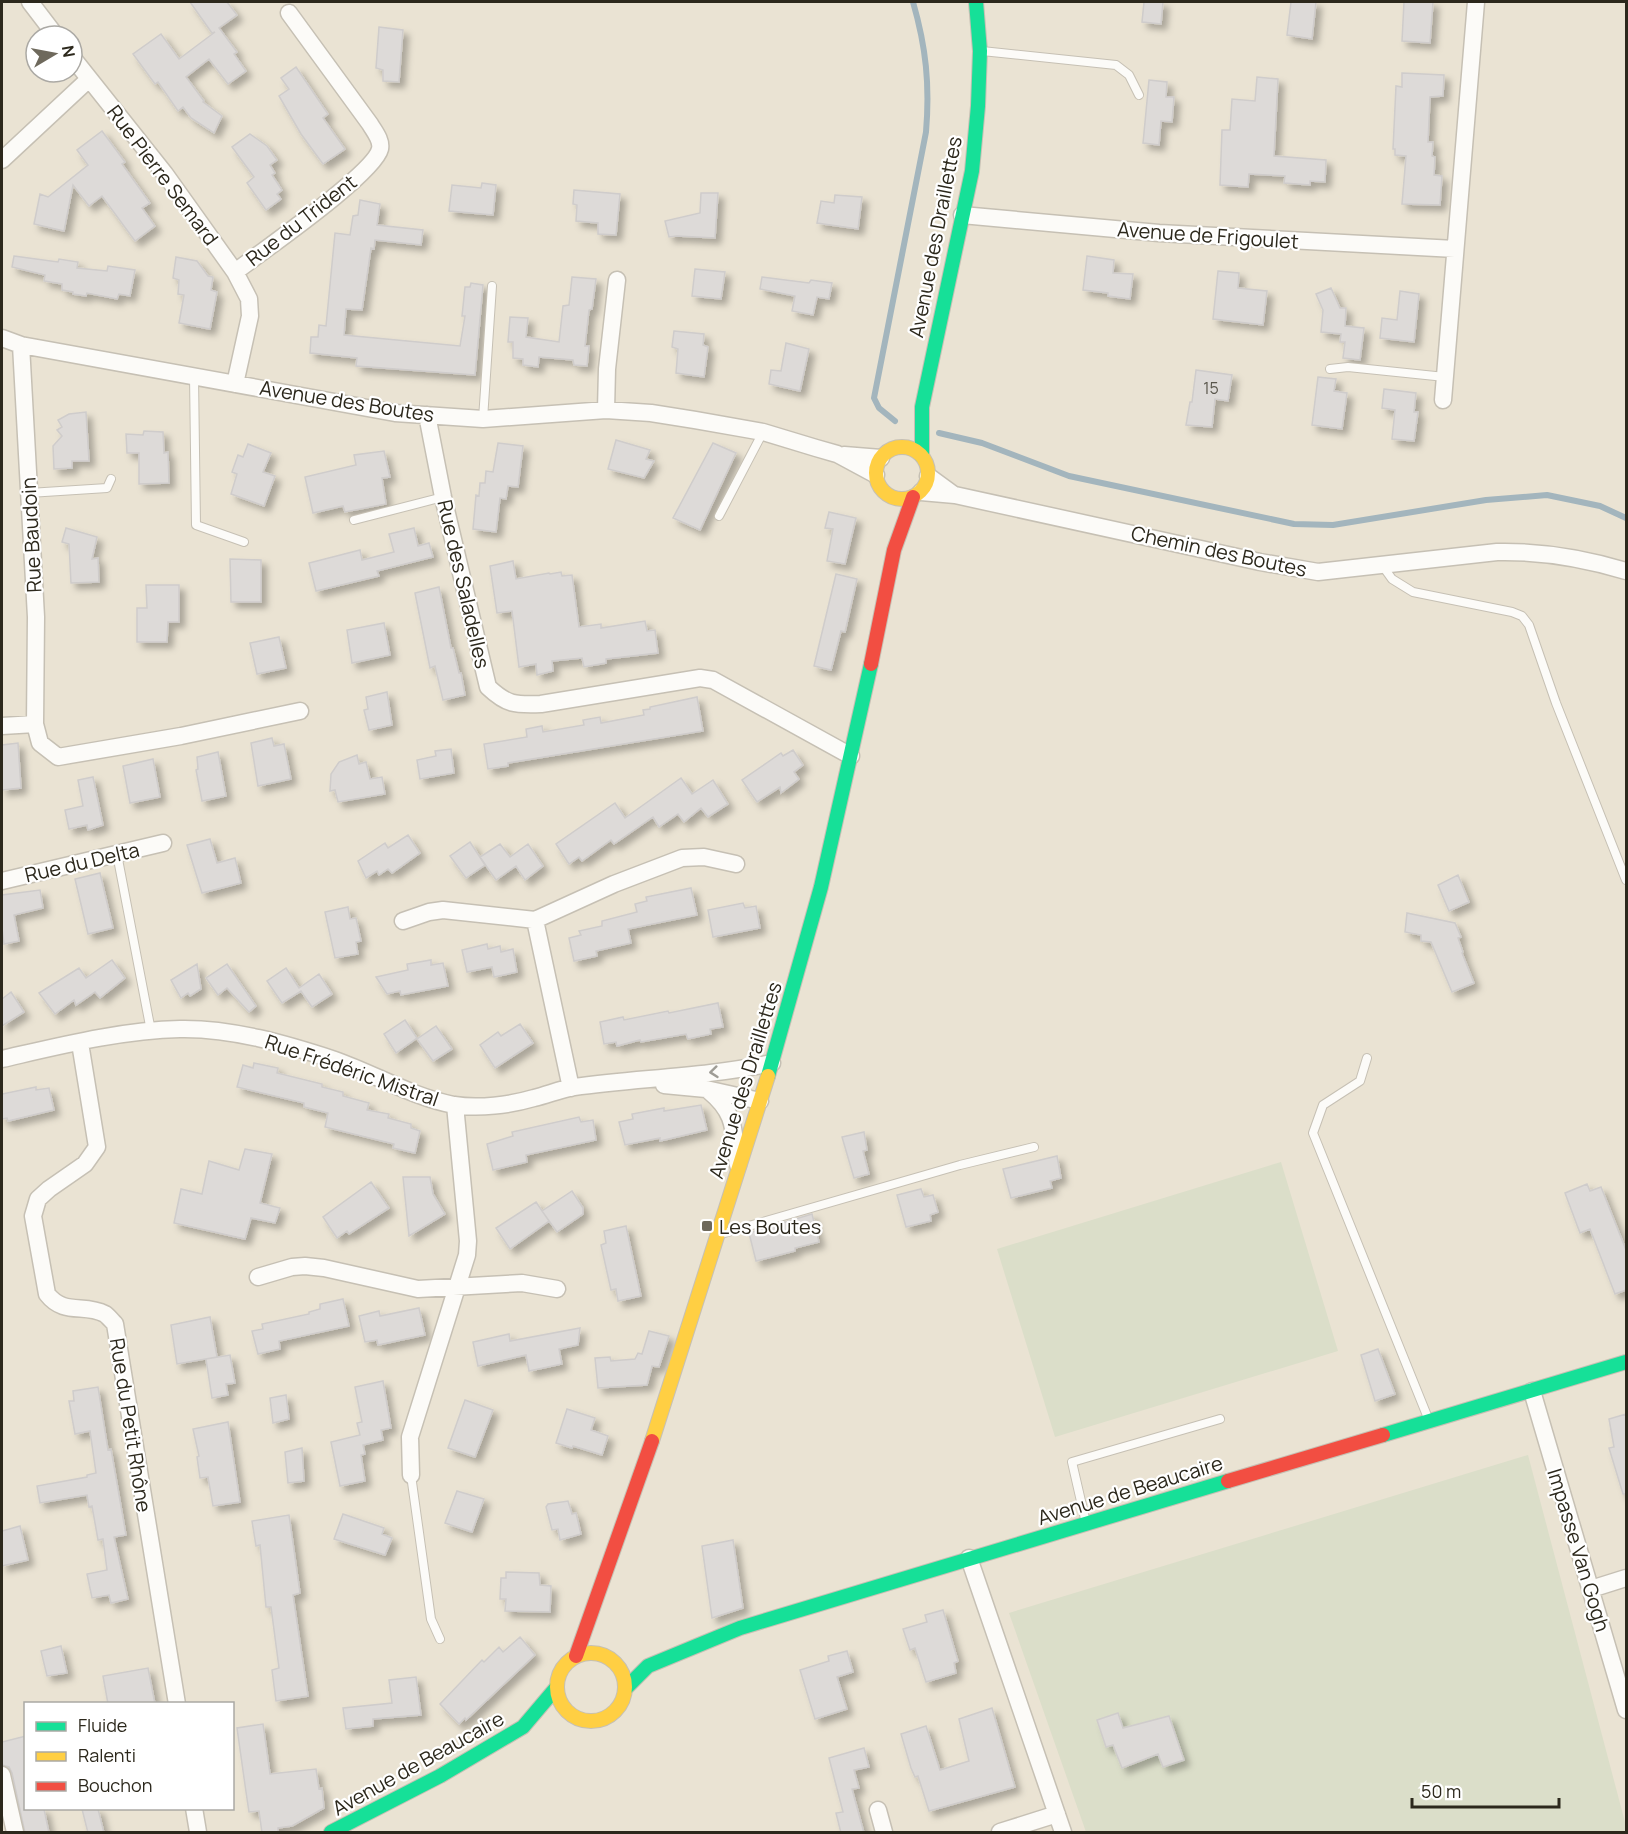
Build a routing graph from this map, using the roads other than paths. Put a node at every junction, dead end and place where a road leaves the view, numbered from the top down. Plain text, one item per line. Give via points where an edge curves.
1 (30, 2) edge
2 (976, 2) edge
3 (1476, 2) edge
4 (289, 13) dead end
5 (47, 24) edge
6 (980, 51) junction
7 (84, 73) edge
8 (89, 79) junction
9 (1139, 95) dead end
10 (2, 160) edge
11 (962, 215) junction
12 (1455, 249) junction
13 (235, 272) junction
14 (617, 280) dead end
15 (492, 286) dead end
16 (2, 338) edge
17 (21, 345) junction
18 (1330, 369) dead end
19 (194, 375) junction
20 (1445, 377) junction
21 (235, 384) junction
22 (1443, 400) dead end
23 (921, 407) junction
24 (606, 410) junction
25 (427, 415) junction
26 (483, 419) junction
27 (763, 432) junction
28 (905, 437) junction
29 (837, 454) junction
30 (922, 456) junction
31 (881, 458) junction
32 (876, 475) junction
33 (111, 479) dead end
34 (921, 488) junction
35 (29, 493) junction
36 (443, 497) junction
37 (892, 508) junction
38 (719, 516) dead end
39 (354, 520) dead end
40 (244, 542) dead end
41 (895, 550) junction
42 (1382, 565) junction
43 (1626, 571) edge
44 (300, 711) dead end
45 (35, 724) junction
46 (2, 726) edge
47 (851, 756) junction
48 (163, 843) dead end
49 (117, 854) junction
50 (736, 864) dead end
51 (1626, 880) edge
52 (2, 881) edge
53 (535, 920) junction
54 (403, 921) dead end
55 (151, 1031) junction
56 (80, 1043) junction
57 (1367, 1058) dead end
58 (2, 1059) edge
59 (772, 1064) junction
60 (630, 1081) junction
61 (571, 1088) junction
62 (706, 1089) junction
63 (760, 1101) junction
64 (455, 1105) junction
65 (1034, 1148) dead end
66 (738, 1168) junction
67 (717, 1234) junction
68 (258, 1277) dead end
69 (456, 1288) junction
70 (557, 1289) dead end
71 (1626, 1362) edge
72 (1532, 1391) junction
73 (1220, 1419) dead end
74 (1430, 1421) junction
75 (411, 1474) joint
76 (1087, 1523) junction
77 (969, 1558) junction
78 (1626, 1578) edge
79 (1591, 1589) junction
80 (593, 1610) junction
81 (440, 1639) dead end
82 (604, 1647) junction
83 (576, 1656) junction
84 (648, 1666) junction
85 (556, 1688) junction
86 (626, 1688) junction
87 (177, 1702) edge
88 (1626, 1710) edge
89 (575, 1718) junction
90 (524, 1727) junction
91 (2, 1775) edge
92 (194, 1810) edge
93 (878, 1810) dead end
94 (1057, 1814) junction
95 (15, 1833) edge
96 (198, 1833) edge
97 (331, 1833) edge
98 (884, 1833) edge
99 (1000, 1833) edge
100 (1063, 1833) edge

1 - 5 street
2 - 6 street, Avenue des Draillettes
3 - 12 street
4 - 13 street, Rue du Trident via 370,124 380,148 347,188
6 - 9 lane via 1116,65 1129,75
6 - 11 street, Avenue des Draillettes via 972,171
7 - 8 street, Rue Pierre Semard
8 - 10 street
8 - 13 street, Rue Pierre Semard via 165,174
11 - 12 street, Avenue de Frigoulet via 1159,233
11 - 23 street, Avenue des Draillettes
12 - 20 street
13 - 21 street, Rue du Trident via 249,298 250,316
14 - 24 street
15 - 26 lane
16 - 17 street, Avenue des Boutes
17 - 19 street, Avenue des Boutes
17 - 35 street, Rue Baudoin
18 - 20 lane via 1348,367
19 - 21 street, Avenue des Boutes
19 - 40 lane via 196,525
20 - 22 street
21 - 25 street, Avenue des Boutes via 368,409
23 - 28 street, Avenue des Draillettes
23 - 30 street, Avenue des Draillettes
24 - 26 street, Avenue des Boutes
24 - 27 street, Avenue des Boutes via 651,413
25 - 26 street, Avenue des Boutes
25 - 36 street, Rue des Saladelles
27 - 29 street, Avenue des Boutes
27 - 38 lane
28 - 30 street
28 - 31 street
29 - 31 street, Avenue des Boutes
29 - 32 street, Avenue des Boutes
30 - 34 street via 928,469
31 - 32 street
32 - 37 street
33 - 35 lane via 107,488
34 - 37 street
34 - 41 street, Avenue des Draillettes via 908,508
34 - 42 street, Chemin des Boutes via 1297,569 1318,572
35 - 45 street, Rue Baudoin via 36,617
36 - 39 lane
36 - 47 street, Rue des Saladelles via 488,687 502,700 519,705 541,704 700,678 713,680
37 - 41 street, Avenue des Draillettes
41 - 47 street, Avenue des Draillettes
42 - 43 street, Chemin des Boutes via 1526,552 1598,562
42 - 51 lane via 1392,579 1413,592 1512,612 1529,625
44 - 45 street, Rue Baudoin via 58,757 40,743
45 - 46 street
47 - 59 street, Avenue des Draillettes via 812,922
48 - 49 street, Rue du Delta
49 - 52 street, Rue du Delta
49 - 55 lane
50 - 53 street via 704,857 682,858
53 - 54 street via 443,910
53 - 61 street
55 - 56 street, Rue Frédéric Mistral
55 - 64 street, Rue Frédéric Mistral via 210,1030 265,1040 336,1061 422,1096
56 - 58 street, Rue Frédéric Mistral
56 - 87 street, Rue du Petit Rhône via 97,1147 85,1164 38,1199 33,1216 46,1294 54,1303 105,1314 116,1324
57 - 74 lane via 1359,1081 1323,1105 1313,1133
59 -> 60 street, Rue Frédéric Mistral
59 - 63 street, Avenue des Draillettes
60 - 61 street, Rue Frédéric Mistral
60 - 62 street, Rue Frédéric Mistral
61 - 64 street, Rue Frédéric Mistral via 505,1104
62 - 63 street, Rue Frédéric Mistral
62 - 66 street via 722,1102 732,1119
63 - 66 street, Avenue des Draillettes
64 - 69 street via 468,1241
65 - 67 lane
66 - 67 street, Avenue des Draillettes
67 - 80 street, Avenue des Draillettes
68 - 69 street via 305,1266 418,1290
69 - 70 street via 522,1283
69 - 75 street via 410,1437
71 - 72 street, Avenue de Beaucaire
72 - 74 street, Avenue de Beaucaire
72 - 79 street, Impasse Van Gogh
73 - 76 lane via 1072,1462
74 - 76 street, Avenue de Beaucaire
75 - 81 lane via 431,1619
76 - 77 street, Avenue de Beaucaire
77 - 84 street, Avenue de Beaucaire via 740,1628
77 - 94 street
78 - 79 street
79 - 88 street, Impasse Van Gogh
80 - 82 street
80 - 83 street, Avenue des Draillettes
82 - 83 street
82 - 84 street
82 - 86 street via 621,1668
83 - 85 street via 561,1669
84 - 86 street, Avenue de Beaucaire
85 - 89 street via 562,1705
85 - 90 street, Avenue de Beaucaire
86 - 89 street via 618,1709 609,1717 598,1721
89 - 90 street, Avenue de Beaucaire
90 - 97 street, Avenue de Beaucaire
91 - 95 street
92 - 96 street
93 - 98 street
94 - 99 street
94 - 100 street

